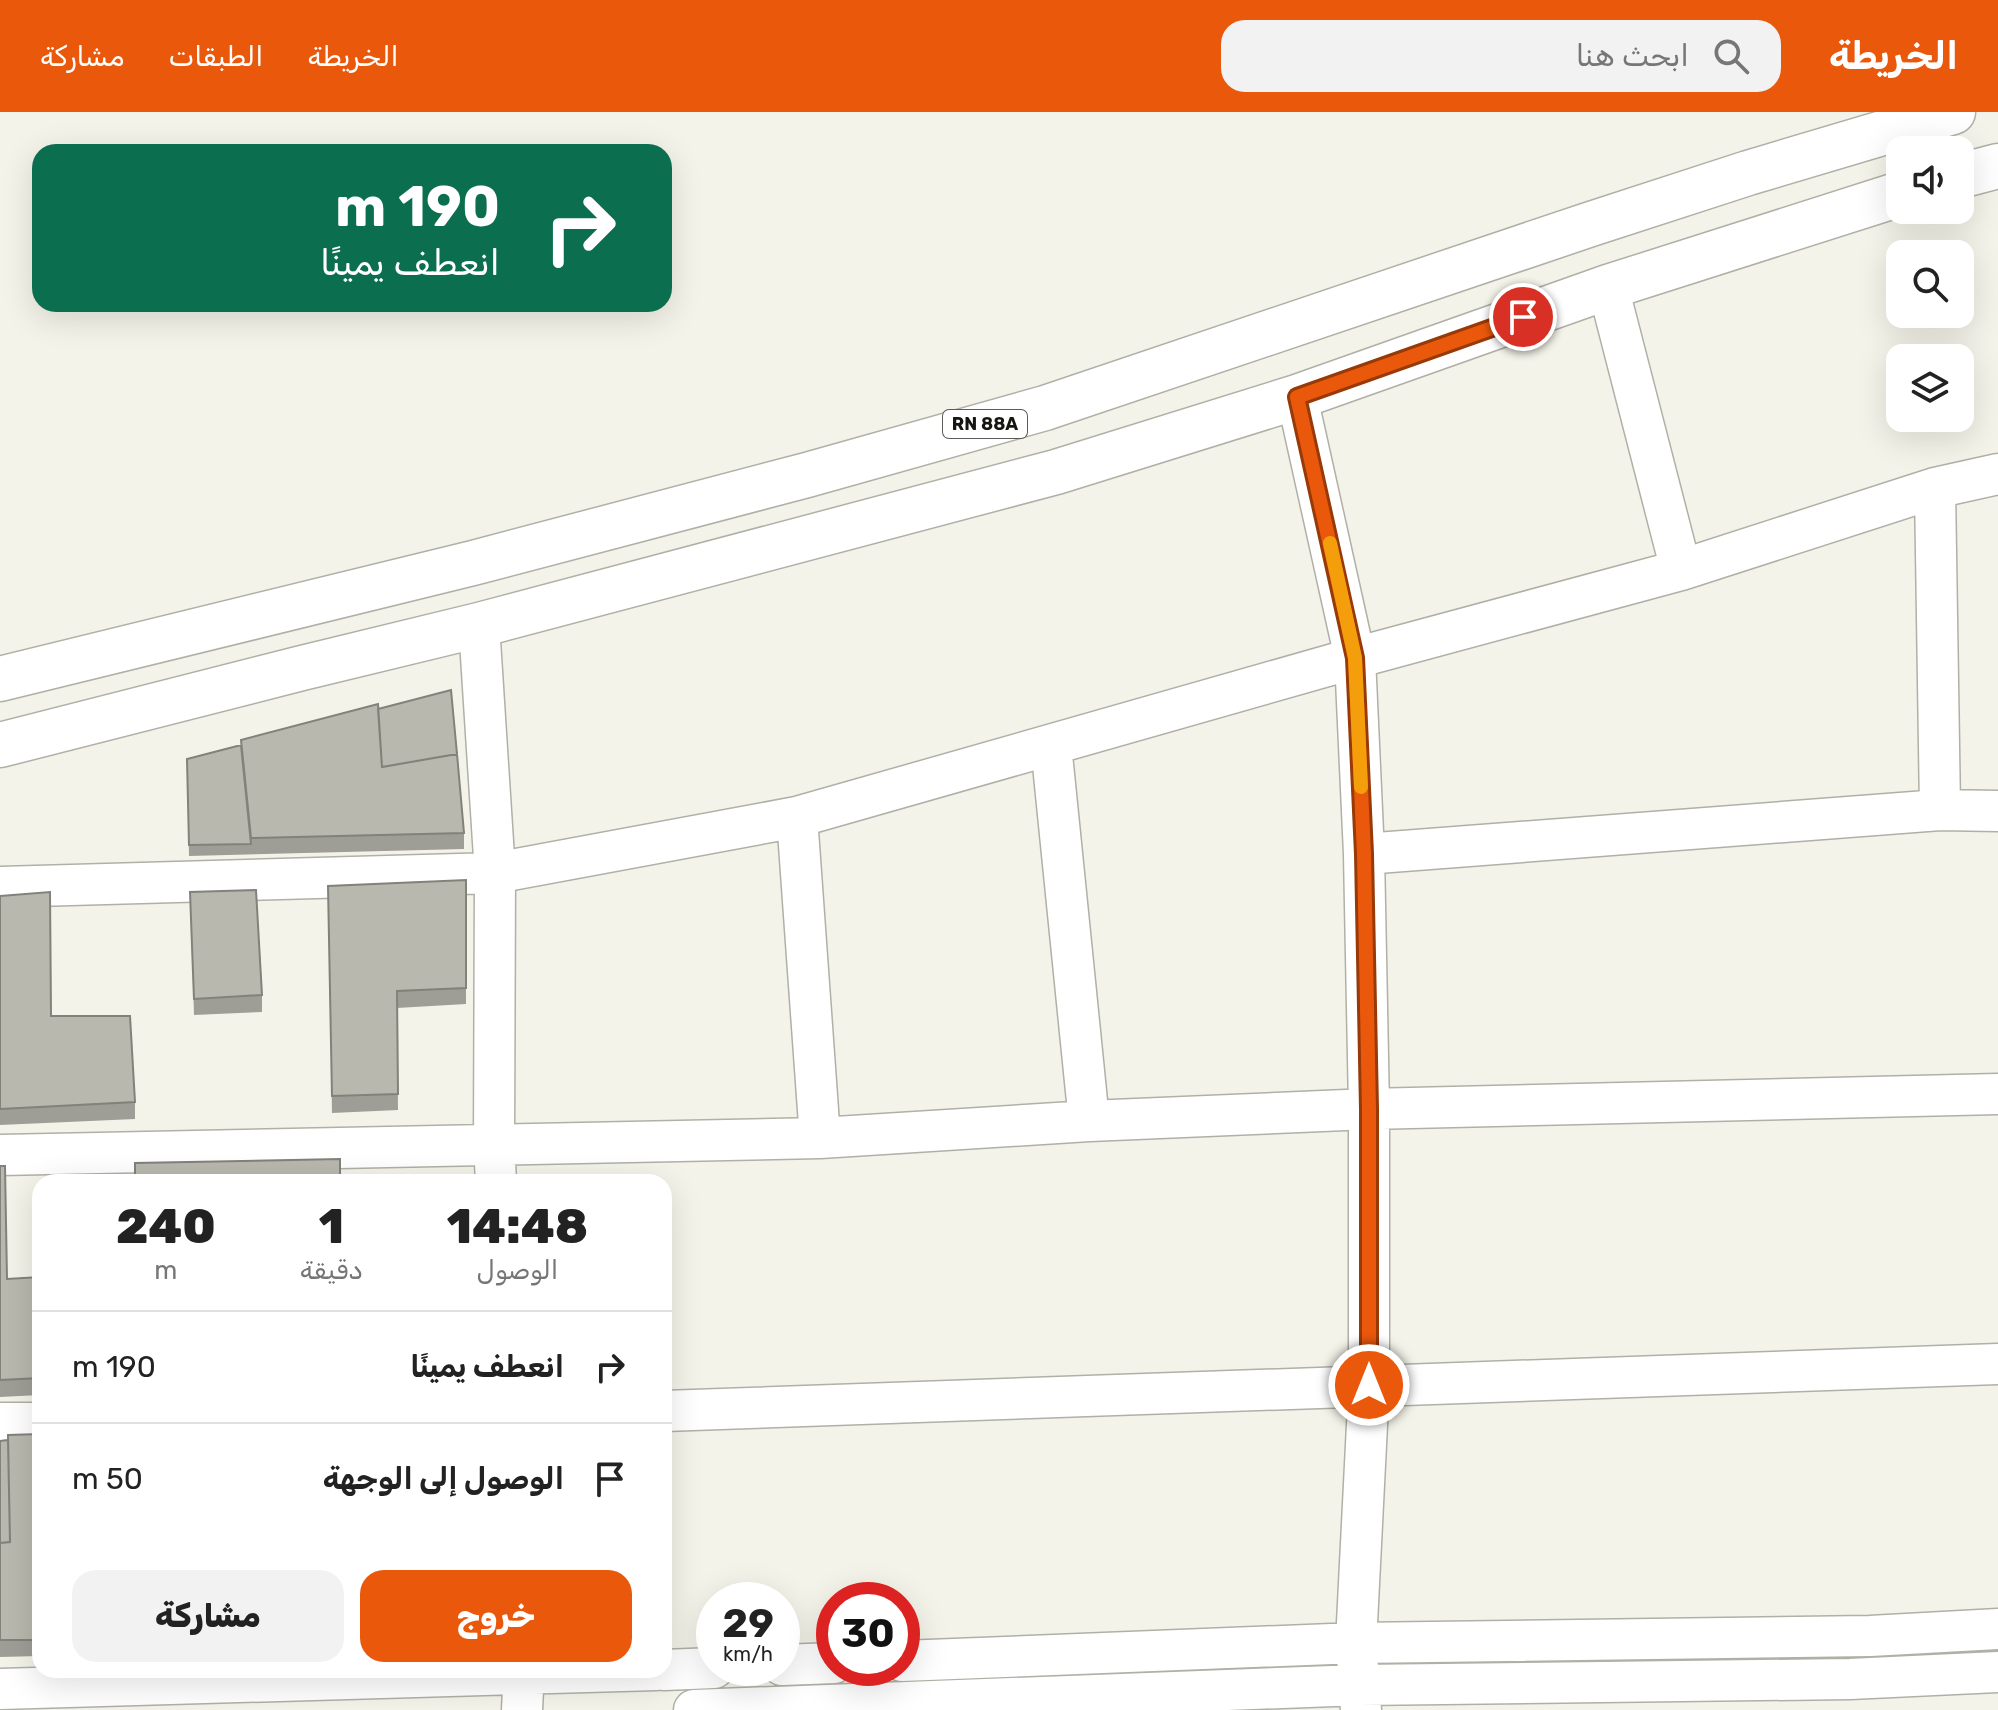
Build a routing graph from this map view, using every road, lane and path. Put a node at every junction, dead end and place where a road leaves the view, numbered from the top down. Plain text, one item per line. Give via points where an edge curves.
1 (1953, 112) edge
2 (1998, 166) edge
3 (1974, 172) edge
4 (1886, 198) edge
5 (1608, 287) junction
6 (1297, 397) junction
7 (1998, 474) edge
8 (1935, 488) junction
9 (1681, 570) junction
10 (479, 625) junction
11 (1355, 658) junction
12 (0, 679) edge
13 (0, 745) edge
14 (1051, 745) junction
15 (1940, 810) junction
16 (1998, 811) edge
17 (797, 817) junction
18 (1364, 854) junction
19 (495, 873) junction
20 (0, 887) edge
21 (1998, 1094) edge
22 (1369, 1109) junction
23 (1089, 1121) junction
24 (820, 1138) junction
25 (0, 1155) edge
26 (495, 1163) edge
27 (1998, 1364) edge
28 (1369, 1385) junction
29 (672, 1411) edge
30 (0, 1423) edge
31 (32, 1423) edge
32 (1998, 1629) edge
33 (1356, 1643) junction
34 (920, 1660) edge
35 (696, 1669) edge
36 (672, 1670) edge
37 (1998, 1672) edge
38 (585, 1678) edge
39 (523, 1685) edge
40 (0, 1689) edge
41 (1360, 1698) edge
42 (694, 1710) edge

1 - 12 highway, RN 88A via 1634,210 1045,408 473,563
2 - 3 highway
4 - 5 highway
5 - 6 highway
5 - 9 street
6 - 10 highway via 1056,472
6 - 11 street
7 - 8 street
8 - 9 street
8 - 15 street
9 - 11 street
10 - 13 highway
10 - 19 street
11 - 14 street
11 - 18 street
14 - 17 street
14 - 23 street
15 - 16 street
15 - 18 street
17 - 19 street
17 - 24 street
18 - 22 street
19 - 20 street
19 - 26 street
21 - 22 street
22 - 23 street
22 - 28 street
23 - 24 street
24 - 26 street
25 - 26 street
27 - 28 street
28 - 29 street
28 - 33 street
30 - 31 street
32 - 33 street via 1870,1636
33 - 34 street
33 - 41 street
35 - 36 street
37 - 41 street
38 - 39 street
39 - 40 street
41 - 42 street

